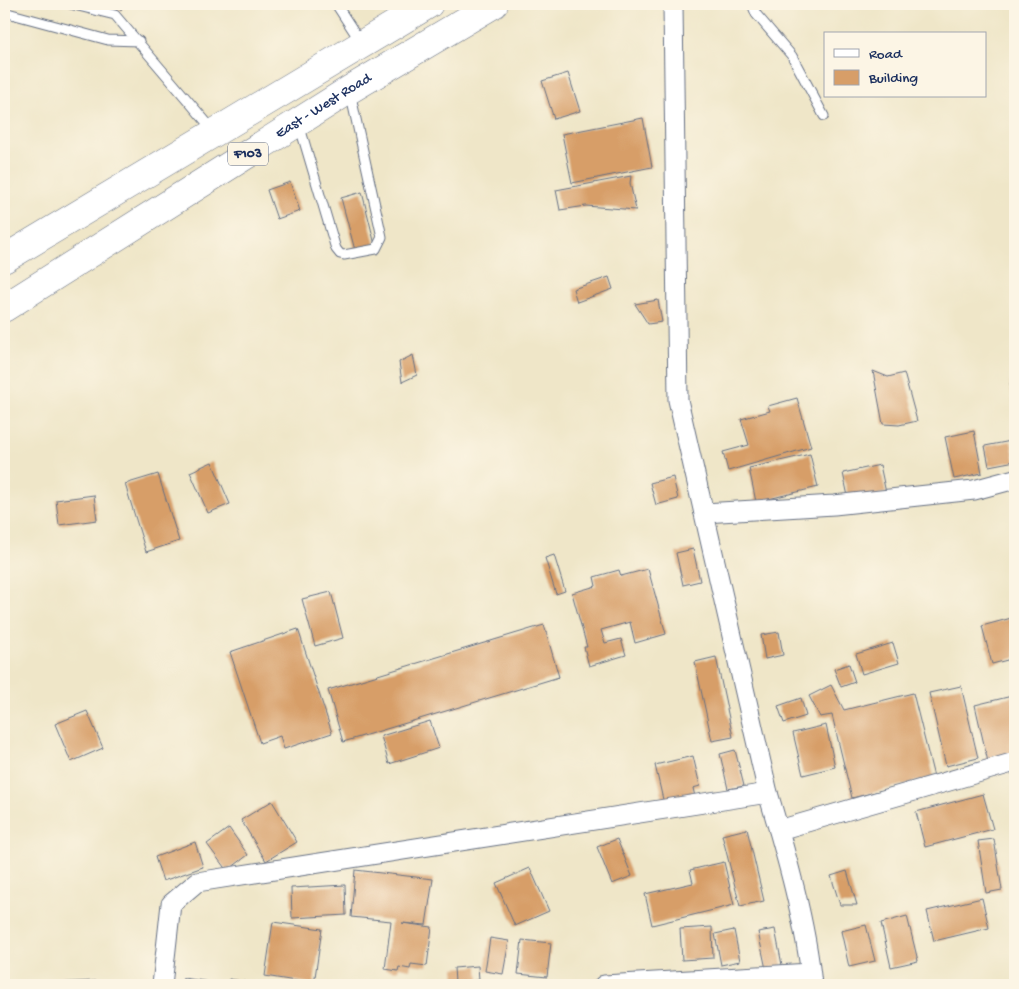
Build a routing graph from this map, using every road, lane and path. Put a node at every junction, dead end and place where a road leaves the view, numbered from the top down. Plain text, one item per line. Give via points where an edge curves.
1 (70, 4) edge
2 (336, 4) edge
3 (428, 4) edge
4 (494, 4) edge
5 (673, 4) edge
6 (752, 4) edge
7 (4, 12) edge
8 (139, 41) junction
9 (362, 44) junction
10 (349, 90) junction
11 (824, 116) dead end
12 (299, 122) junction
13 (215, 132) junction
14 (4, 259) edge
15 (4, 308) edge
16 (1015, 479) edge
17 (704, 513) junction
18 (1015, 762) edge
19 (768, 793) junction
20 (779, 830) junction
21 (811, 979) edge
22 (162, 985) edge
23 (604, 985) edge

1 - 8 lane via 116,16
2 - 9 lane
3 - 9 main road, F103
4 - 10 main road, East - West Road / F103
5 - 17 street via 678,400
6 - 11 lane via 756,14 792,56
7 - 8 lane via 108,40
8 - 13 lane
9 - 13 main road, F103
10 - 12 main road, East - West Road / F103
10 - 12 lane via 382,237 376,249 344,255 336,249
12 - 15 main road, East - West Road / F103
13 - 14 main road, F103
16 - 17 street via 974,490 834,505
17 - 19 street
18 - 20 street
19 - 20 street
19 - 22 street via 198,882 171,904
20 - 21 street via 808,952
21 - 23 street

